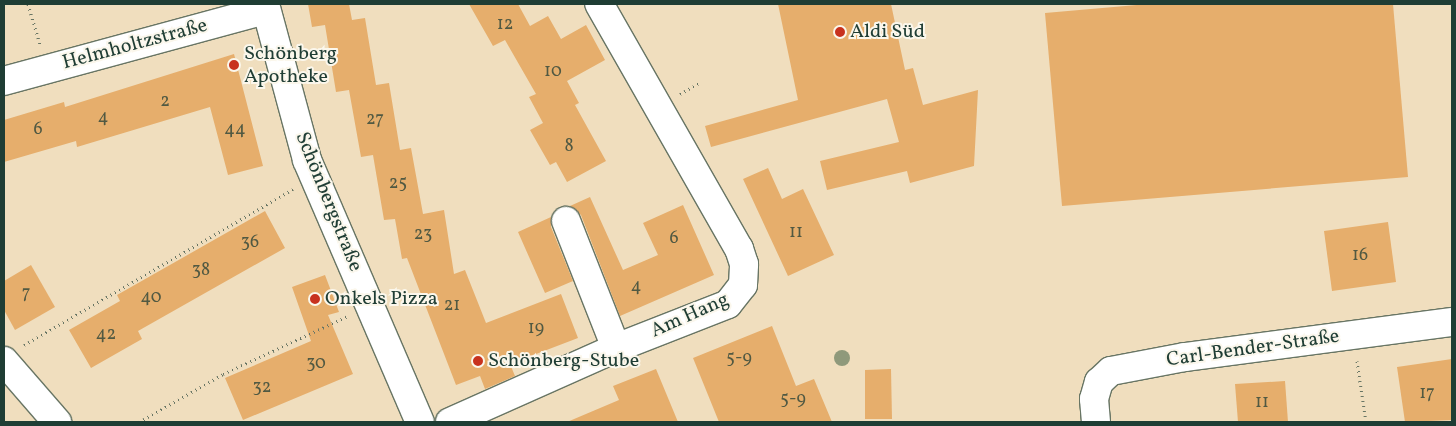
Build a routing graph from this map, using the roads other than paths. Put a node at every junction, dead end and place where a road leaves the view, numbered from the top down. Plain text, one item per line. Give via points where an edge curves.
1 (599, 4) edge
2 (266, 7) edge
3 (4, 81) edge
4 (566, 221) dead end
5 (1452, 322) edge
6 (616, 348) junction
7 (12, 354) edge
8 (58, 422) edge
9 (420, 422) edge
10 (450, 422) edge
11 (1096, 422) edge

1 - 6 street, Am Hang via 739,249 744,264 743,284 728,304
2 - 3 street, Helmholtzstraße
2 - 9 street, Schönbergstraße via 307,160
4 - 6 street
5 - 11 street, Carl-Bender-Straße via 1215,353 1111,371 1099,382 1094,399
6 - 10 street, Am Hang
7 - 8 street

